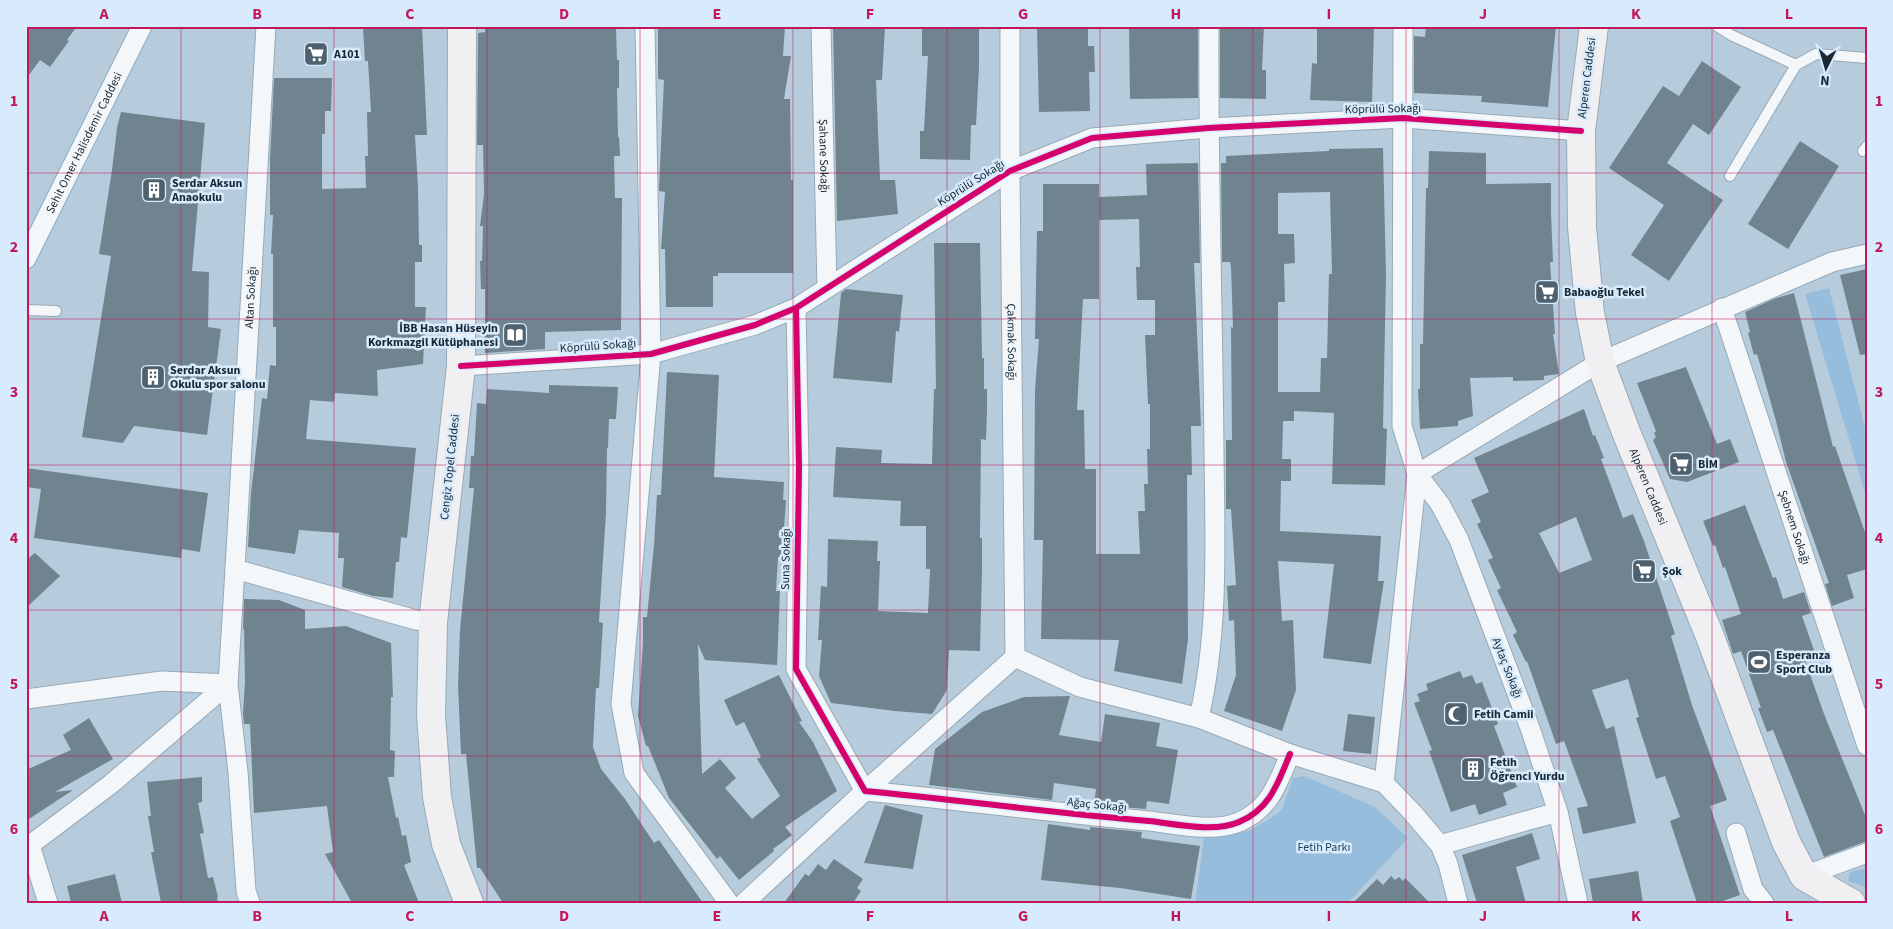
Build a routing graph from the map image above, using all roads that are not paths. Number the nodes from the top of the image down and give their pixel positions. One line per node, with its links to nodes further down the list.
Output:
1 (142, 26): 19 (street, Sehit Omer Halisdemir Caddesi)
2 (266, 26): 29 (street, Altan Sokağı)
3 (462, 26): 27 (street, Cengiz Topel Caddesi)
4 (645, 26): 25 (street)
5 (821, 26): 20 (street, Şahane Sokağı)
6 (1010, 26): 16 (street, Çakmak Sokağı)
7 (1209, 26): 14 (street)
8 (1403, 26): 13 (street)
9 (1594, 26): 15 (street, Alperen Caddesi)
10 (1717, 26): 12 (lane)
11 (1867, 58): 12 (lane)
12 (1796, 65): 17 (lane)
13 (1403, 118): 14 (street, Köprülü Sokağı); 15 (street, Köprülü Sokağı); 28 (street)
14 (1208, 128): 16 (street, Köprülü Sokağı); 34 (street)
15 (1581, 131): 26 (street, Alperen Caddesi)
16 (1010, 171): 20 (street, Köprülü Sokağı); 31 (street, Çakmak Sokağı)
17 (1730, 176)
18 (1867, 254): 22 (street)
19 (26, 259)
20 (827, 287): 21 (street, Köprülü Sokağı)
21 (796, 308): 25 (street, Köprülü Sokağı); 38 (street, Suna Sokağı)
22 (1722, 308): 26 (street); 35 (street, Şebnem Sokağı)
23 (26, 310): 24 (lane)
24 (56, 311)
25 (651, 354): 27 (street, Köprülü Sokağı); 48 (street)
26 (1600, 362): 28 (street); 44 (street, Alperen Caddesi)
27 (461, 366): 30 (street, Cengiz Topel Caddesi)
28 (1417, 474): 37 (street); 39 (street, Aytaç Sokağı)
29 (235, 568): 30 (street); 32 (street, Altan Sokağı)
30 (433, 623): 47 (street, Cengiz Topel Caddesi)
31 (1014, 658): 34 (street); 38 (street)
32 (228, 684): 33 (street); 42 (street); 46 (street, Altan Sokağı)
33 (26, 699)
34 (1199, 718): 36 (street)
35 (1867, 746)
36 (1290, 754): 37 (street); 38 (street, Ağaç Sokağı)
37 (1384, 783): 41 (street)
38 (865, 791): 49 (street)
39 (1558, 812): 41 (street); 51 (street, Aytaç Sokağı)
40 (1736, 833): 52 (street)
41 (1440, 845): 50 (street)
42 (28, 846): 45 (street)
43 (1867, 853): 44 (street)
44 (1804, 876): 53 (street)
45 (48, 903)
46 (250, 903)
47 (469, 903)
48 (729, 903)
49 (744, 903)
50 (1458, 903)
51 (1578, 903)
52 (1764, 903)
53 (1851, 903)

